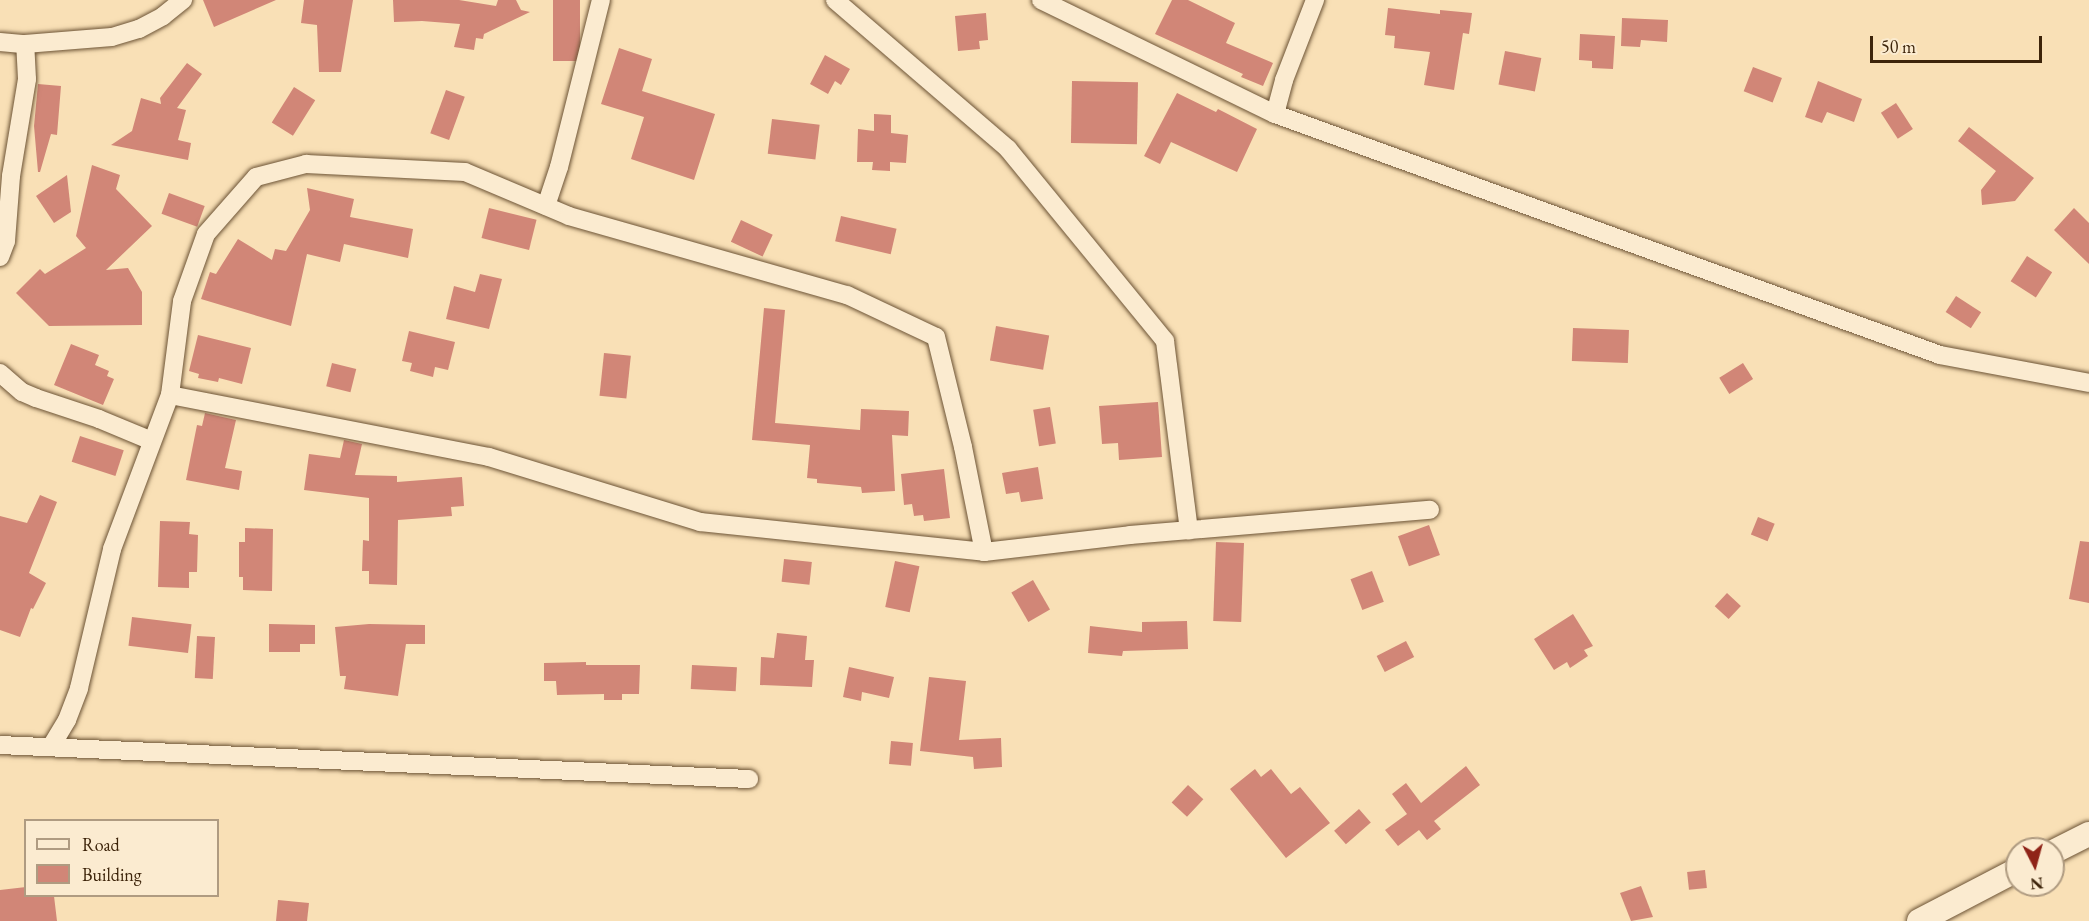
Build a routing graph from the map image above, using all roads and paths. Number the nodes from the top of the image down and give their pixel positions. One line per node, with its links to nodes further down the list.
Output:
1 (183, 0): 7 (street)
2 (601, 0): 9 (street)
3 (835, 0): 16 (street)
4 (1041, 0): 8 (street)
5 (1315, 0): 8 (street)
6 (0, 42): 7 (street)
7 (25, 44): 10 (street)
8 (1275, 114): 12 (street)
9 (546, 206): 13 (street); 17 (street)
10 (0, 257)
11 (0, 373): 14 (street)
12 (2089, 383)
13 (170, 395): 14 (street); 17 (street)
14 (152, 441): 19 (street)
15 (1430, 510): 16 (street)
16 (1189, 530): 17 (street)
17 (984, 552)
18 (0, 745): 19 (street)
19 (52, 745): 20 (street)
20 (749, 779)
21 (2089, 834): 22 (street)
22 (2065, 846)
23 (2005, 876): 24 (street)
24 (1918, 921)

